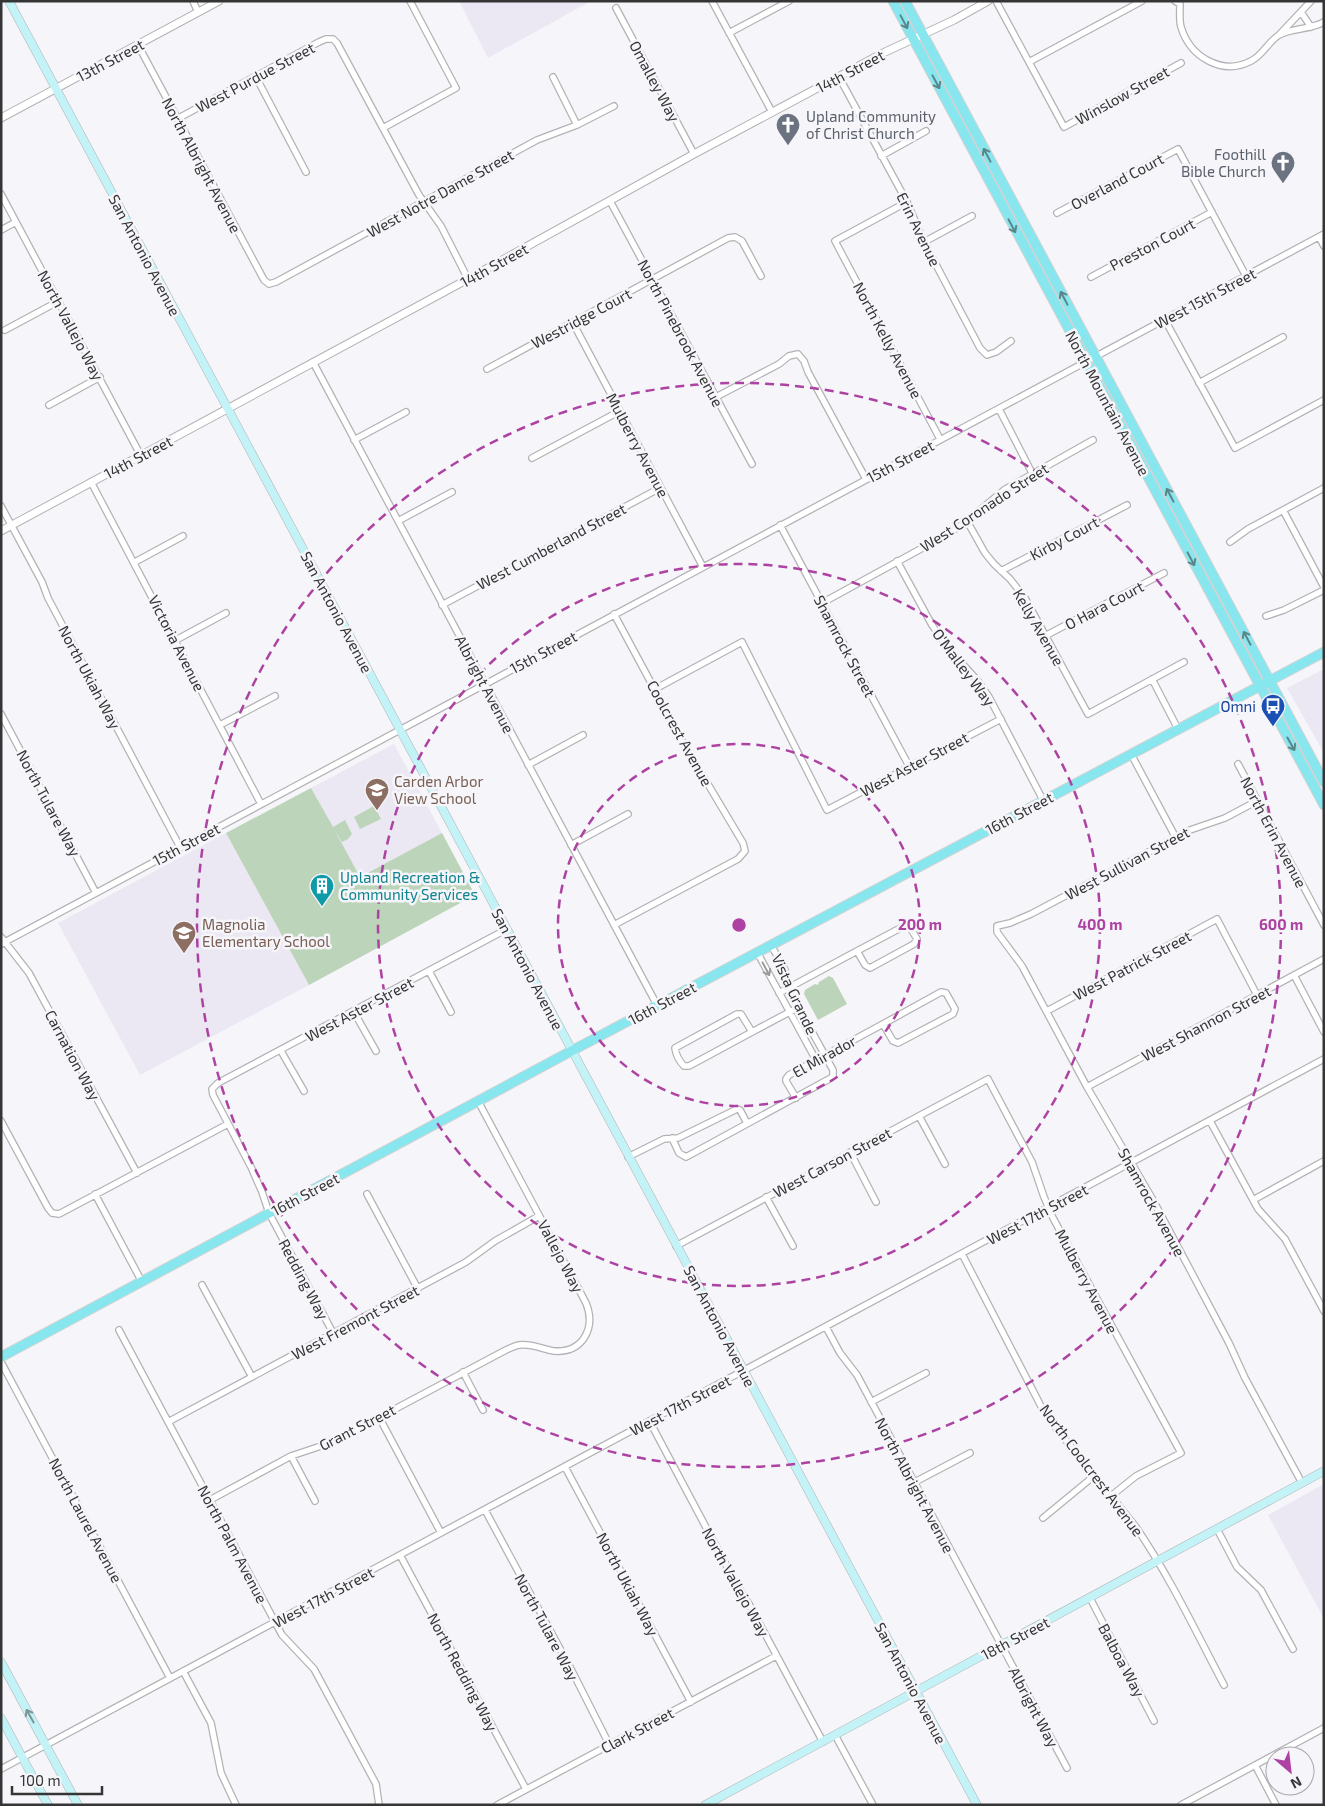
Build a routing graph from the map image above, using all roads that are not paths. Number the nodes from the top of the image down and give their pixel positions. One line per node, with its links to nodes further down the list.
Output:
1 (9, 1): 29 (main road, San Antonio Avenue)
2 (193, 1): 15 (street)
3 (219, 1): 15 (street, 13th Street)
4 (410, 1): 35 (street)
5 (712, 1): 19 (street)
6 (789, 1): 19 (street)
7 (892, 1): 22 (main road, North Mountain Avenue, one-way to 22)
8 (905, 1): 20 (main road, North Mountain Avenue)
9 (988, 1): 20 (street, 14th Street)
10 (996, 1): 24 (street)
11 (1142, 1): 24 (street)
12 (1311, 1): 16 (street)
13 (1179, 2): 21 (street)
14 (616, 8): 37 (street, Omalley Way)
15 (198, 12): 23 (street, 13th Street)
16 (1301, 12): 18 (street); 21 (street)
17 (1324, 22): 18 (street)
18 (1311, 27): 21 (street)
19 (729, 33): 31 (street)
20 (923, 34): 22 (street, 14th Street); 64 (main road, North Mountain Avenue, one-way to 20)
21 (1280, 34)
22 (913, 39): 28 (street, 14th Street); 66 (main road, North Mountain Avenue, one-way to 66)
23 (138, 45): 29 (street, 13th Street); 33 (street, North Albright Avenue)
24 (1029, 62): 25 (street, Winslow Street)
25 (1181, 63)
26 (256, 77): 33 (street, West Purdue Street); 35 (street, West Purdue Street); 39 (street)
27 (553, 77): 34 (street)
28 (839, 77): 31 (street, 14th Street); 38 (street, Erin Avenue)
29 (56, 89): 32 (street, 13th Street); 73 (main road, San Antonio Avenue)
30 (614, 106): 34 (street, West Notre Dame Street)
31 (772, 112): 37 (street, 14th Street)
32 (1, 118)
33 (177, 119): 57 (street, North Albright Avenue)
34 (577, 125): 42 (street, West Notre Dame Street)
35 (383, 128): 42 (street)
36 (926, 131): 38 (street)
37 (694, 154): 41 (street, 14th Street)
38 (881, 156): 43 (street, Erin Avenue)
39 (306, 172)
40 (1, 194): 47 (street, North Vallejo Way)
41 (610, 201): 55 (street, 14th Street); 56 (street, North Pinebrook Avenue)
42 (424, 202): 55 (street); 57 (street, West Notre Dame Street)
43 (906, 202): 50 (street, Erin Avenue); 78 (street, North Kelly Avenue)
44 (1212, 212): 45 (street, Overland Court); 53 (street); 54 (street, Preston Court)
45 (1056, 214)
46 (972, 216): 50 (street)
47 (16, 222): 48 (street); 58 (street, North Vallejo Way)
48 (1, 230)
49 (1321, 235): 51 (street); 53 (street, West 15th Street)
50 (924, 242): 63 (street, Erin Avenue)
51 (1324, 246)
52 (761, 276): 56 (street, Westridge Court)
53 (1246, 276): 59 (street, West 15th Street)
54 (1091, 277)
55 (468, 279): 65 (street, 14th Street)
56 (653, 280): 60 (street, Westridge Court); 70 (street, North Pinebrook Avenue)
57 (269, 284)
58 (59, 300): 61 (street); 68 (street, North Vallejo Way)
59 (1165, 320): 64 (street, West 15th Street); 69 (street)
60 (573, 323): 67 (street, Westridge Court); 75 (street, Mulberry Avenue)
61 (5, 330)
62 (1283, 337): 69 (street)
63 (1011, 342)
64 (1095, 357): 66 (street, West 15th Street); 115 (main road, North Mountain Avenue, one-way to 64)
65 (313, 362): 73 (street, 14th Street); 77 (street, Albright Avenue)
66 (1085, 362): 74 (street, 15th Street); 117 (main road, North Mountain Avenue, one-way to 117)
67 (487, 369)
68 (100, 377): 72 (street); 80 (street, North Vallejo Way)
69 (1199, 383): 71 (street)
70 (716, 397): 82 (street, North Pinebrook Avenue); 84 (street)
71 (1324, 400)
72 (49, 405)
73 (228, 409): 80 (street, 14th Street); 124 (main road, San Antonio Avenue)
74 (999, 409): 78 (street, 15th Street); 83 (street)
75 (620, 411): 81 (street); 86 (street, Mulberry Avenue)
76 (406, 412): 77 (street)
77 (354, 440): 92 (street, Albright Avenue)
78 (940, 440): 84 (street, 15th Street)
79 (1093, 440): 83 (street, West Coronado Street)
80 (141, 456): 85 (street, 14th Street)
81 (532, 458)
82 (752, 464)
83 (1032, 473): 93 (street, West Coronado Street)
84 (866, 479): 95 (street, 15th Street)
85 (91, 482): 94 (street, 14th Street); 100 (street, Victoria Avenue)
86 (660, 488): 101 (street, Mulberry Avenue); 106 (street, West Cumberland Street)
87 (1324, 488): 91 (street)
88 (452, 492): 92 (street)
89 (1127, 504): 102 (street, Kirby Court)
90 (1, 506): 94 (street, North Ukiah Way)
91 (1283, 510): 98 (street); 104 (street)
92 (398, 521): 106 (street, Albright Avenue)
93 (967, 521): 99 (street, West Coronado Street); 102 (street, Kelly Avenue)
94 (12, 525): 96 (street, 14th Street); 138 (street, North Ukiah Way)
95 (780, 525): 101 (street, 15th Street); 105 (street, Shamrock Street)
96 (1, 531)
97 (182, 536): 100 (street)
98 (1230, 542)
99 (897, 561): 105 (street, West Coronado Street); 121 (street, O'Malley Way)
100 (135, 562): 111 (street, Victoria Avenue)
101 (703, 566): 108 (street, 15th Street)
102 (1001, 571): 110 (street, Kelly Avenue)
103 (1164, 573): 110 (street, O Hara Court)
104 (1324, 589): 109 (street)
105 (822, 603): 129 (street, Shamrock Street)
106 (442, 605): 116 (street, Albright Avenue)
107 (226, 613): 111 (street)
108 (614, 614): 116 (street, 15th Street); 118 (street, Coolcrest Avenue)
109 (1266, 616)
110 (1045, 636): 114 (street, Kelly Avenue)
111 (176, 640): 122 (street, Victoria Avenue)
112 (1324, 652): 115 (main road, 16th Street)
113 (1184, 662): 114 (street)
114 (1152, 680): 123 (street)
115 (1269, 681): 117 (main road, 16th Street); 130 (main road, North Mountain Avenue)
116 (485, 684): 124 (street, 15th Street); 128 (street, Albright Avenue)
117 (1259, 686): 123 (main road, 16th Street); 134 (main road, North Mountain Avenue, one-way to 134)
118 (655, 689): 129 (street, West Aster Street); 140 (street, Coolcrest Avenue)
119 (276, 696): 122 (street)
120 (1, 714): 139 (street, North Tulare Way)
121 (1001, 719): 129 (street, West Aster Street); 131 (street, O'Malley Way)
122 (220, 725): 133 (street, Victoria Avenue)
123 (1178, 729): 126 (main road, 16th Street)
124 (400, 730): 133 (street, 15th Street); 143 (main road, San Antonio Avenue)
125 (584, 735): 128 (street)
126 (1131, 754): 131 (main road, 16th Street); 136 (street)
127 (1238, 764): 132 (street, North Erin Avenue)
128 (528, 765): 137 (street, Albright Avenue)
129 (909, 766)
130 (1324, 782)
131 (1043, 800): 145 (main road, 16th Street)
132 (1257, 801): 136 (street, West Sullivan Street); 142 (street, North Erin Avenue)
133 (261, 804): 138 (street, 15th Street)
134 (1324, 804)
135 (628, 814): 137 (street)
136 (1176, 838): 141 (street, West Sullivan Street)
137 (571, 845): 140 (street, Albright Avenue)
138 (180, 847): 139 (street, 15th Street)
139 (96, 893): 144 (street, 15th Street)
140 (614, 925): 154 (street, Albright Avenue)
141 (997, 926): 156 (street, Shamrock Avenue)
142 (1324, 926)
143 (507, 929): 149 (street, West Aster Street); 164 (main road, San Antonio Avenue)
144 (2, 941): 186 (street, Carnation Way)
145 (771, 945): 147 (main road, 16th Street); 151 (street, Vista Grande)
146 (857, 951): 146 (street); 151 (street)
147 (757, 952): 152 (street, Vista Grande, one-way to 152); 154 (main road, 16th Street)
148 (1324, 960): 150 (street, West Shannon Street)
149 (429, 971): 157 (street, West Aster Street); 158 (street)
150 (1294, 975): 153 (street, West Shannon Street); 162 (street)
151 (788, 988): 152 (street); 155 (street, Vista Grande)
152 (779, 993): 159 (street, Vista Grande)
153 (1257, 995): 156 (street, West Patrick Street); 170 (street, West Shannon Street)
154 (657, 1005): 164 (main road, 16th Street)
155 (799, 1007): 159 (street); 166 (street, Vista Grande)
156 (1047, 1011): 170 (street, Shamrock Avenue)
157 (354, 1012): 163 (street, West Aster Street); 165 (street)
158 (451, 1012)
159 (790, 1012): 161 (street); 168 (street, Vista Grande)
160 (883, 1024): 160 (street, El Mirador); 166 (street, El Mirador)
161 (752, 1032): 161 (street)
162 (1324, 1032)
163 (281, 1050): 171 (street, West Aster Street); 172 (street)
164 (572, 1050): 174 (main road, 16th Street); 182 (main road, San Antonio Avenue)
165 (376, 1051)
166 (824, 1055): 168 (street, El Mirador); 173 (street, Vista Grande)
167 (1324, 1059): 177 (street, West 17th Street)
168 (816, 1060): 173 (street, El Mirador)
169 (988, 1079): 175 (street, West Carson Street); 192 (street, Mulberry Avenue)
170 (1088, 1087): 184 (street, Shamrock Avenue)
171 (212, 1089): 179 (street, Redding Way)
172 (304, 1091)
173 (796, 1098): 178 (street)
174 (478, 1101): 193 (main road, 16th Street); 194 (street, Vallejo Way)
175 (919, 1116): 181 (street, West Carson Street); 185 (street)
176 (1, 1121): 187 (street)
177 (1210, 1121): 184 (street, West 17th Street); 190 (street)
178 (747, 1123): 180 (street); 180 (street)
179 (228, 1124): 186 (street); 193 (street, Redding Way)
180 (672, 1138): 182 (street)
181 (850, 1152): 189 (street, West Carson Street); 191 (street)
182 (628, 1157): 195 (main road, San Antonio Avenue)
183 (1324, 1161): 190 (street)
184 (1131, 1163): 192 (street, West 17th Street); 223 (street, Shamrock Avenue)
185 (945, 1164)
186 (137, 1172): 187 (street)
187 (95, 1194): 198 (street)
188 (368, 1194): 200 (street)
189 (766, 1197): 195 (street, West Carson Street); 196 (street)
190 (1252, 1200): 201 (street)
191 (876, 1202)
192 (1048, 1208): 197 (street, West 17th Street); 224 (street, Mulberry Avenue)
193 (269, 1214): 198 (main road, 16th Street); 204 (street, Redding Way)
194 (539, 1216): 200 (street, West Fremont Street); 205 (street, Vallejo Way)
195 (676, 1246): 208 (main road, San Antonio Avenue)
196 (793, 1246)
197 (962, 1254): 202 (street, West 17th Street); 221 (street, North Coolcrest Avenue)
198 (142, 1282): 206 (main road, 16th Street)
199 (202, 1285): 211 (street)
200 (418, 1288): 204 (street, West Fremont Street)
201 (1324, 1311)
202 (826, 1327): 208 (street, West 17th Street); 212 (street, North Albright Avenue)
203 (119, 1330): 215 (street, North Palm Avenue)
204 (333, 1333): 211 (street, West Fremont Street)
205 (504, 1350): 209 (street, Grant Street)
206 (1, 1357)
207 (1, 1362): 240 (street, North Laurel Avenue)
208 (744, 1371): 216 (street, West 17th Street); 242 (main road, San Antonio Avenue)
209 (463, 1372): 213 (street); 214 (street, Grant Street)
210 (926, 1373): 212 (street)
211 (252, 1377): 215 (street, West Fremont Street)
212 (871, 1402): 222 (street, North Albright Avenue)
213 (483, 1410)
214 (379, 1417): 218 (street, Grant Street); 230 (street)
215 (168, 1422): 225 (street, North Palm Avenue)
216 (650, 1422): 219 (street, West 17th Street); 237 (street, North Vallejo Way)
217 (970, 1453): 222 (street)
218 (291, 1456): 225 (street, Grant Street); 226 (street)
219 (565, 1467): 227 (street, West 17th Street); 243 (street, North Ukiah Way)
220 (1324, 1471): 223 (main road, 18th Street)
221 (1094, 1476): 224 (street, North Coolcrest Avenue); 228 (street)
222 (914, 1483): 235 (street, North Albright Avenue)
223 (1302, 1483): 229 (main road, 18th Street)
224 (1111, 1496): 232 (street, North Coolcrest Avenue)
225 (210, 1500): 234 (street, North Palm Avenue)
226 (315, 1501)
227 (485, 1510): 230 (street, West 17th Street); 249 (street, North Tulare Way)
228 (1043, 1518)
229 (1216, 1529): 232 (main road, 18th Street); 236 (street)
230 (441, 1533): 231 (street, West 17th Street)
231 (400, 1555): 234 (street, West 17th Street); 255 (street, North Redding Way)
232 (1159, 1561): 233 (main road, 18th Street); 241 (street, North Coolcrest Avenue)
233 (1090, 1598): 235 (main road, 18th Street); 245 (street, Balboa Way)
234 (275, 1622): 239 (street, West 17th Street); 259 (street, North Palm Avenue)
235 (1001, 1646): 242 (main road, 18th Street); 253 (street, Albright Way)
236 (1293, 1648)
237 (776, 1656): 243 (street, Clark Street); 248 (street, North Vallejo Way)
238 (1, 1662): 250 (main road, one-way to 238)
239 (183, 1671): 240 (street, West 17th Street); 258 (street)
240 (170, 1678): 250 (street, West 17th Street)
241 (1224, 1685)
242 (916, 1691): 247 (main road, 18th Street); 263 (main road, San Antonio Avenue)
243 (691, 1702): 249 (street, Clark Street)
244 (1, 1718): 251 (main road)
245 (1154, 1721)
246 (1324, 1728): 252 (street)
247 (836, 1735): 248 (main road, 18th Street); 262 (street)
248 (823, 1742): 261 (main road, 18th Street)
249 (609, 1744): 255 (street, Clark Street)
250 (46, 1745): 251 (street, West 17th Street); 257 (main road)
251 (23, 1758): 254 (street, West 17th Street); 256 (main road)
252 (1255, 1765): 264 (street); 265 (street)
253 (1067, 1768)
254 (1, 1769)
255 (526, 1789): 260 (street, Clark Street)
256 (48, 1805)
257 (78, 1805)
258 (236, 1805)
259 (379, 1805)
260 (497, 1805)
261 (705, 1805)
262 (873, 1805)
263 (977, 1805)
264 (1181, 1805)
265 (1276, 1805)

